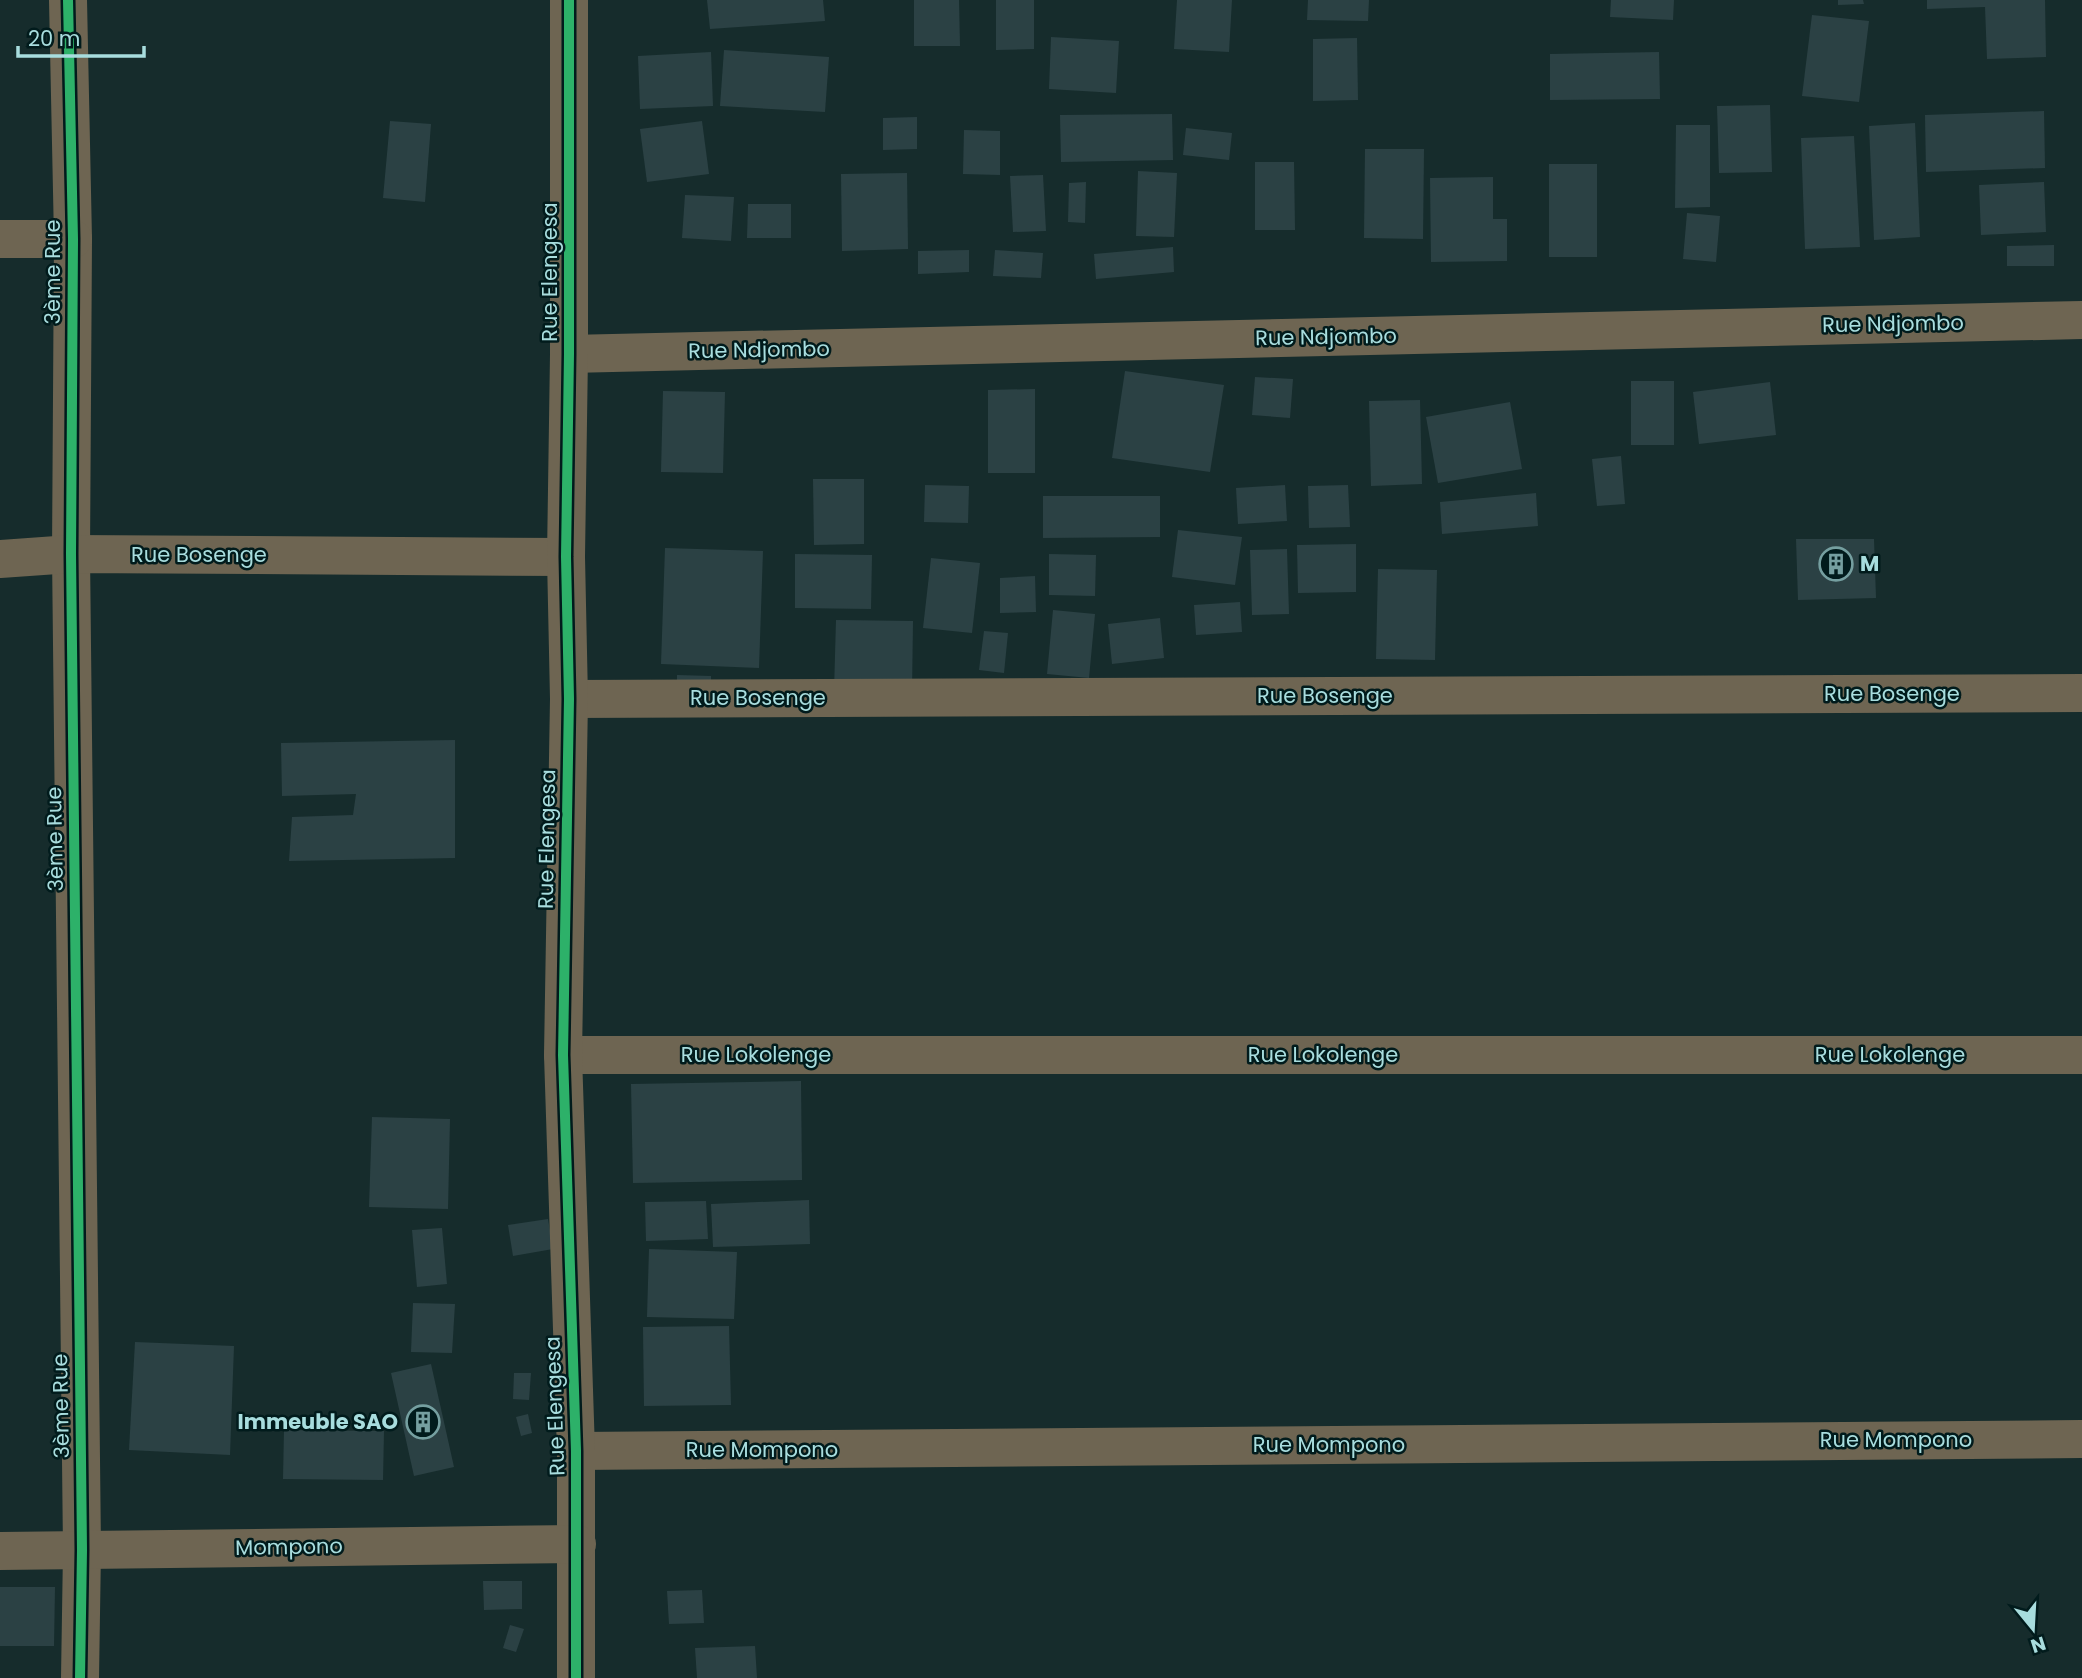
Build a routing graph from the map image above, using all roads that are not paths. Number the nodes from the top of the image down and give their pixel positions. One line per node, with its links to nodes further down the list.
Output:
1 (68, 0): 4 (street, 3ème Rue)
2 (569, 0): 6 (street, Rue Elengesa)
3 (0, 239): 4 (street)
4 (73, 239): 7 (street, 3ème Rue)
5 (2082, 320): 6 (street, Rue Ndjombo)
6 (569, 354): 8 (street, Rue Elengesa)
7 (71, 555): 8 (street, Rue Bosenge); 9 (street, Rue Bosenge); 17 (street, 3ème Rue)
8 (566, 557): 11 (street, Rue Elengesa)
9 (0, 559)
10 (2082, 693): 11 (street, Rue Bosenge)
11 (569, 699): 12 (street, Rue Elengesa)
12 (563, 1055): 13 (street, Rue Lokolenge); 15 (street, Rue Elengesa)
13 (2082, 1055)
14 (2082, 1439): 15 (street, Rue Mompono)
15 (576, 1451): 16 (street, Rue Elengesa)
16 (577, 1544): 17 (street, Mompono); 20 (street, Rue Elengesa)
17 (82, 1550): 18 (street, Mompono); 19 (street, 3ème Rue)
18 (0, 1551)
19 (80, 1678)
20 (576, 1678)

